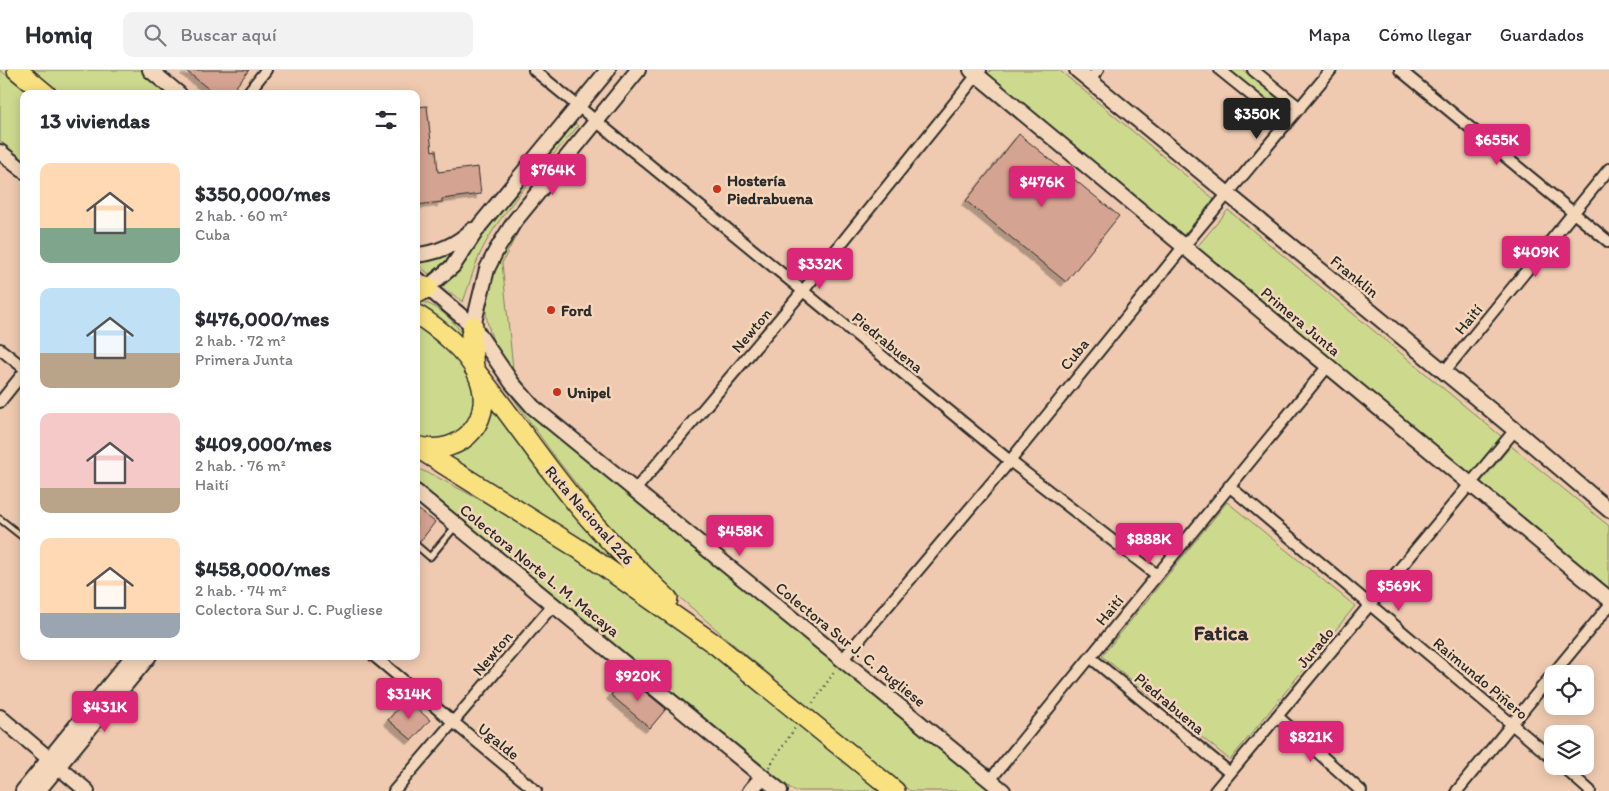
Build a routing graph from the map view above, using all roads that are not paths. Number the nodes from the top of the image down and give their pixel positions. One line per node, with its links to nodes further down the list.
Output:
1 (17, 70): 14 (highway)
2 (150, 70): 15 (main road)
3 (266, 70): 16 (street)
4 (534, 70): 17 (street, Piedrabuena)
5 (608, 70): 17 (main road)
6 (638, 70): 19 (main road)
7 (1077, 70): 13 (main road, Franklin)
8 (1220, 70): 20 (street)
9 (1252, 70): 18 (street)
10 (1331, 70): 18 (street, Cuba)
11 (1400, 70): 26 (street)
12 (976, 72): 28 (main road, Primera Junta); 31 (street, Newton)
13 (1094, 75): 24 (main road, Franklin)
14 (41, 90)
15 (174, 90)
16 (250, 90)
17 (577, 106): 19 (street, Piedrabuena); 25 (main road)
18 (1300, 108): 20 (street, Cuba)
19 (596, 122): 31 (street, Piedrabuena); 33 (main road)
20 (1287, 124): 24 (street, Cuba)
21 (0, 152): 22 (main road)
22 (20, 168)
23 (1609, 169): 26 (street, Haití)
24 (1228, 194): 28 (street, Cuba); 38 (main road, Franklin)
25 (492, 210): 29 (main road); 30 (main road)
26 (1573, 212): 27 (street); 38 (street, Haití)
27 (1609, 242)
28 (1184, 246): 36 (main road, Primera Junta); 44 (street, Cuba)
29 (420, 254)
30 (420, 286): 33 (main road, Colectora Sur J. C. Pugliese)
31 (803, 291): 44 (street, Piedrabuena); 47 (street, Newton)
32 (420, 317): 37 (highway, Ruta Nacional 226)
33 (473, 326): 37 (highway); 47 (main road, Colectora Sur J. C. Pugliese)
34 (0, 349): 35 (street)
35 (20, 365)
36 (1328, 366): 45 (main road, Primera Junta); 46 (street, Haití)
37 (476, 370): 42 (highway, Ruta Nacional 226); 59 (highway, Ruta Nacional 226)
38 (1444, 372): 41 (main road, Franklin)
39 (20, 377): 40 (street)
40 (0, 402)
41 (1515, 430): 45 (street, Jurado); 49 (main road, Franklin)
42 (420, 447)
43 (420, 449): 59 (highway, Ruta Nacional 226)
44 (1010, 461): 54 (street, Piedrabuena); 64 (street, Cuba)
45 (1471, 484): 55 (main road, Primera Junta); 57 (street, Jurado)
46 (1229, 486): 54 (street, Haití); 57 (street, Raimundo Piñero)
47 (635, 490): 64 (main road, Colectora Sur J. C. Pugliese)
48 (420, 495): 51 (main road, Colectora Norte L. M. Macaya)
49 (1609, 510)
50 (0, 519): 52 (lane)
51 (457, 525): 53 (lane); 56 (main road, Colectora Norte L. M. Macaya)
52 (20, 535)
53 (420, 548)
54 (1157, 575): 60 (street, Haití)
55 (1609, 599)
56 (554, 604): 69 (street, Newton); 75 (main road, Colectora Norte L. M. Macaya)
57 (1370, 604): 68 (street, Jurado); 70 (street, Raimundo Piñero)
58 (1609, 606): 65 (street)
59 (716, 644): 84 (highway, Ruta Nacional 226)
60 (1090, 657): 73 (street, Piedrabuena); 76 (street, Haití)
61 (130, 660): 72 (main road)
62 (145, 660): 72 (main road)
63 (379, 660): 69 (street, Ugalde)
64 (843, 660): 76 (main road, Colectora Sur J. C. Pugliese)
65 (1560, 665)
66 (1544, 685): 70 (street)
67 (0, 716): 72 (main road)
68 (1277, 716): 73 (street, Jurado); 87 (street)
69 (452, 722): 80 (street, Newton); 81 (street, Ugalde)
70 (1512, 723): 71 (street, Raimundo Piñero); 88 (street)
71 (1544, 751)
72 (54, 763): 77 (main road); 78 (main road); 79 (main road)
73 (1230, 773): 86 (street, Jurado)
74 (1572, 775): 89 (street)
75 (762, 777): 82 (main road); 83 (main road, Colectora Norte L. M. Macaya)
76 (990, 780): 85 (main road, Colectora Sur J. C. Pugliese)
77 (23, 791)
78 (38, 791)
79 (87, 791)
80 (394, 791)
81 (536, 791)
82 (750, 791)
83 (780, 791)
84 (895, 791)
85 (1003, 791)
86 (1215, 791)
87 (1361, 791)
88 (1457, 791)
89 (1590, 791)

